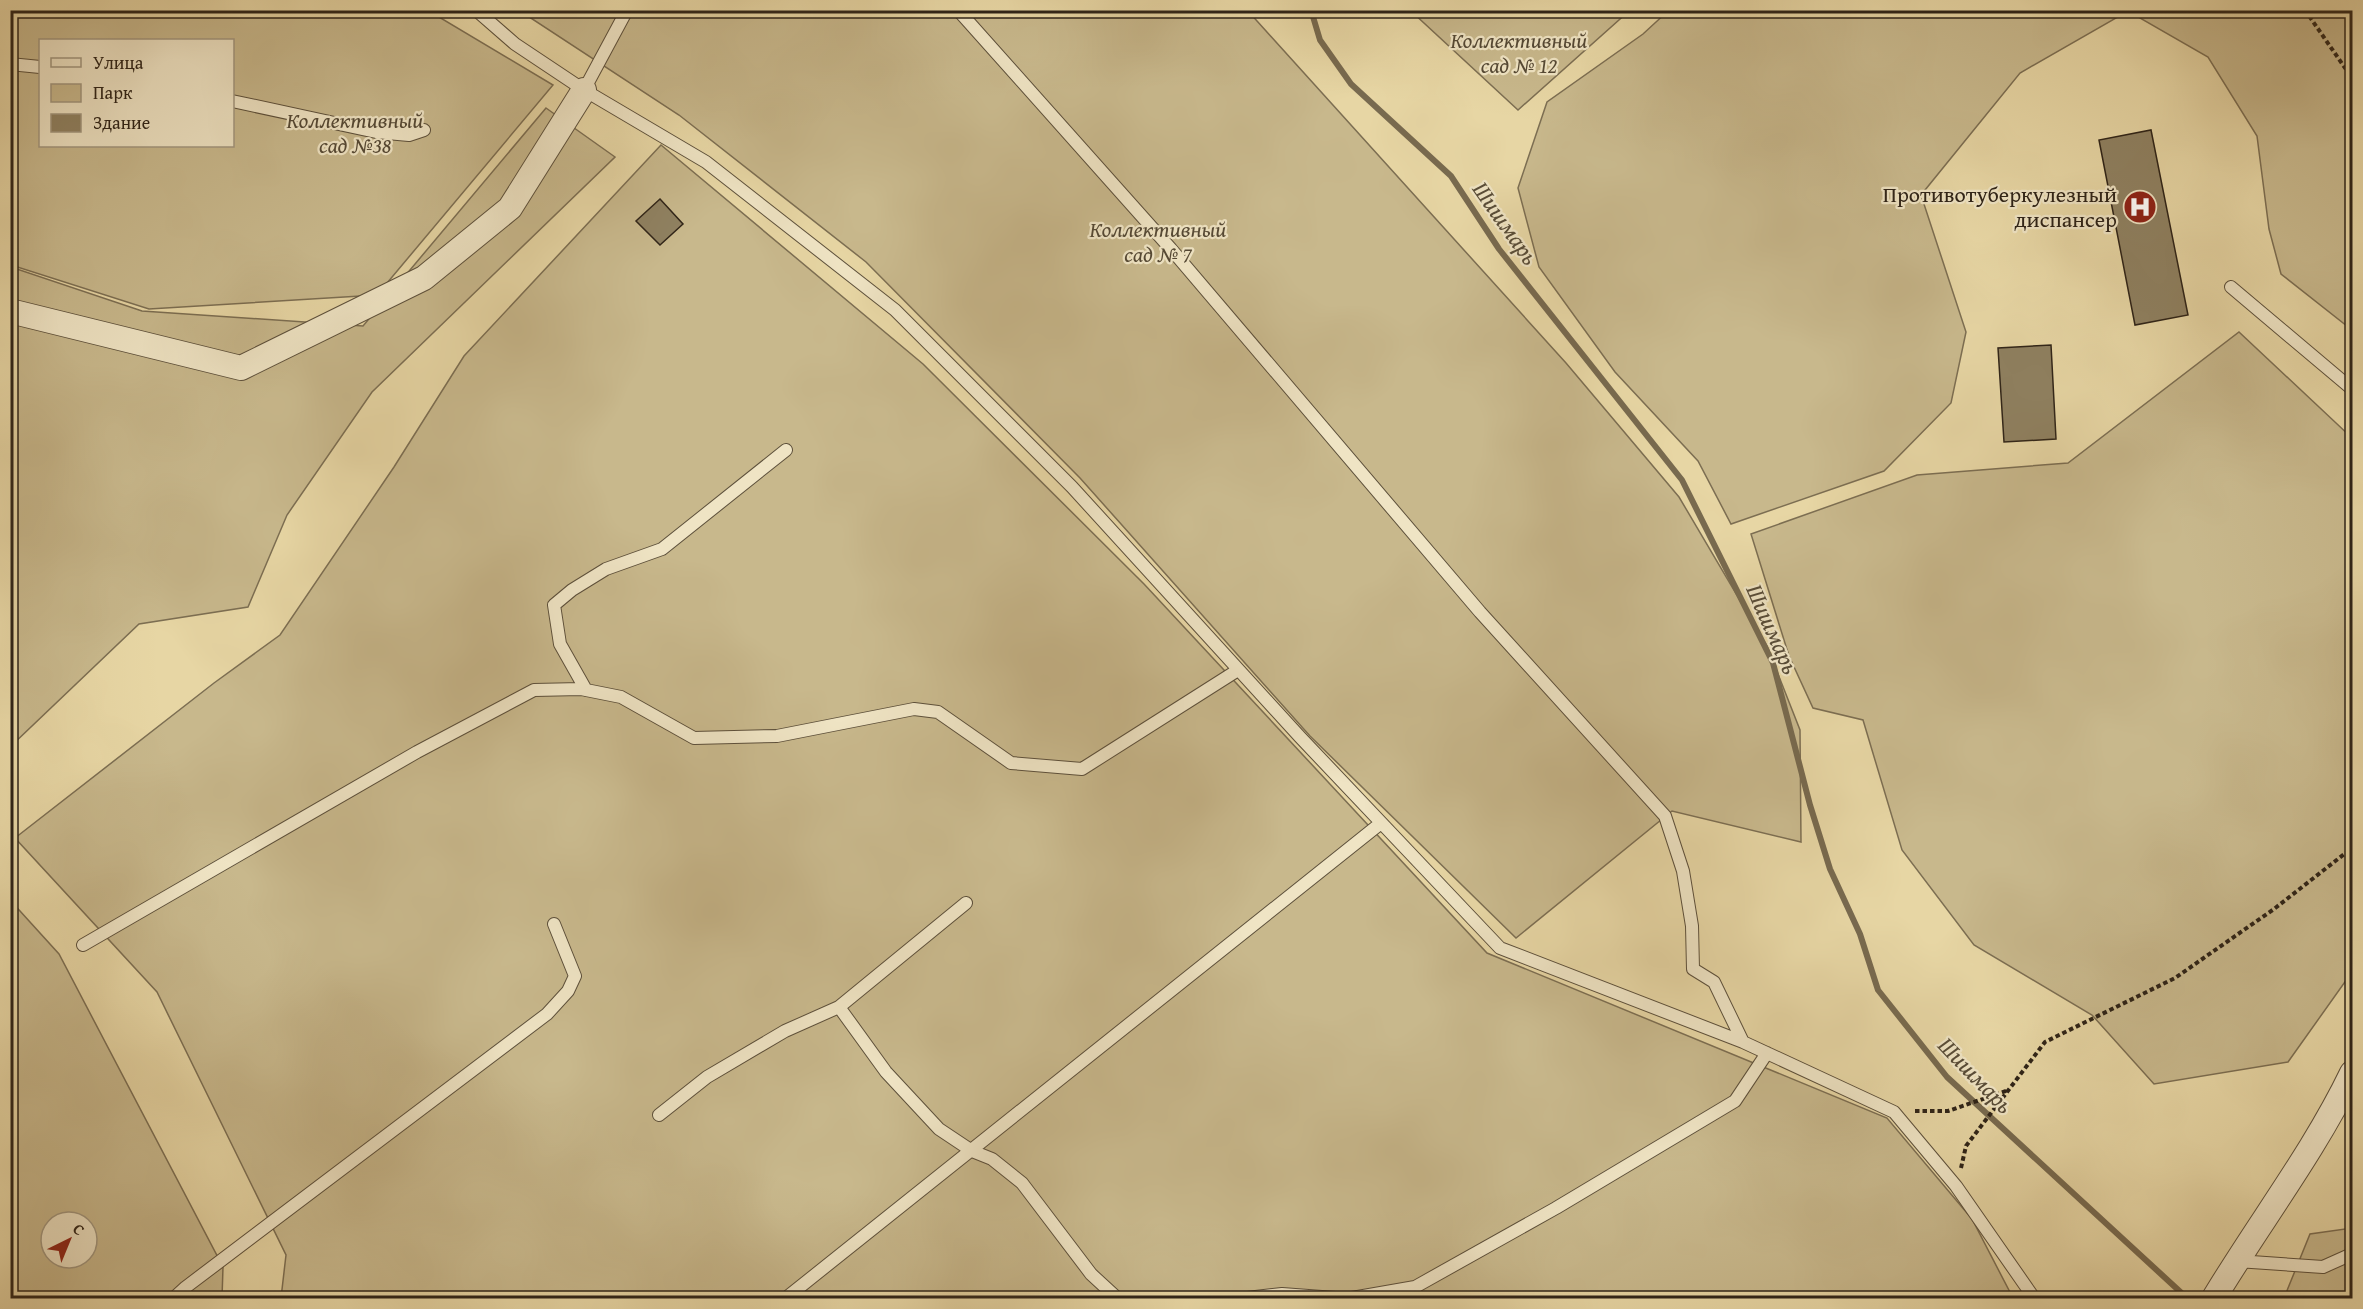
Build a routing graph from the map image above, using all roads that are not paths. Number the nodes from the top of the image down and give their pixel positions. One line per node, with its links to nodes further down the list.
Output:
1 (476, 10): 6 (lane)
2 (627, 10): 6 (lane)
3 (958, 10): 20 (lane)
4 (10, 64): 5 (lane)
5 (39, 67)
6 (584, 90): 10 (street); 13 (lane)
7 (234, 101): 8 (lane)
8 (424, 130)
9 (2231, 287): 11 (lane)
10 (10, 311)
11 (2352, 389)
12 (786, 450): 14 (lane)
13 (1238, 670): 14 (lane); 15 (lane)
14 (586, 690): 18 (lane)
15 (1381, 823): 20 (lane); 24 (lane)
16 (966, 903): 19 (lane)
17 (554, 924): 27 (lane)
18 (83, 945)
19 (839, 1007): 23 (lane); 24 (lane)
20 (1743, 1042): 21 (lane)
21 (1767, 1053): 32 (lane); 33 (lane)
22 (2352, 1072): 26 (street)
23 (659, 1115)
24 (972, 1150): 28 (lane); 29 (lane)
25 (2352, 1254): 26 (lane)
26 (2235, 1260): 34 (street)
27 (174, 1299)
28 (786, 1299)
29 (1117, 1299)
30 (1247, 1299): 31 (lane)
31 (1335, 1299)
32 (1352, 1299)
33 (2034, 1299)
34 (2214, 1299)

